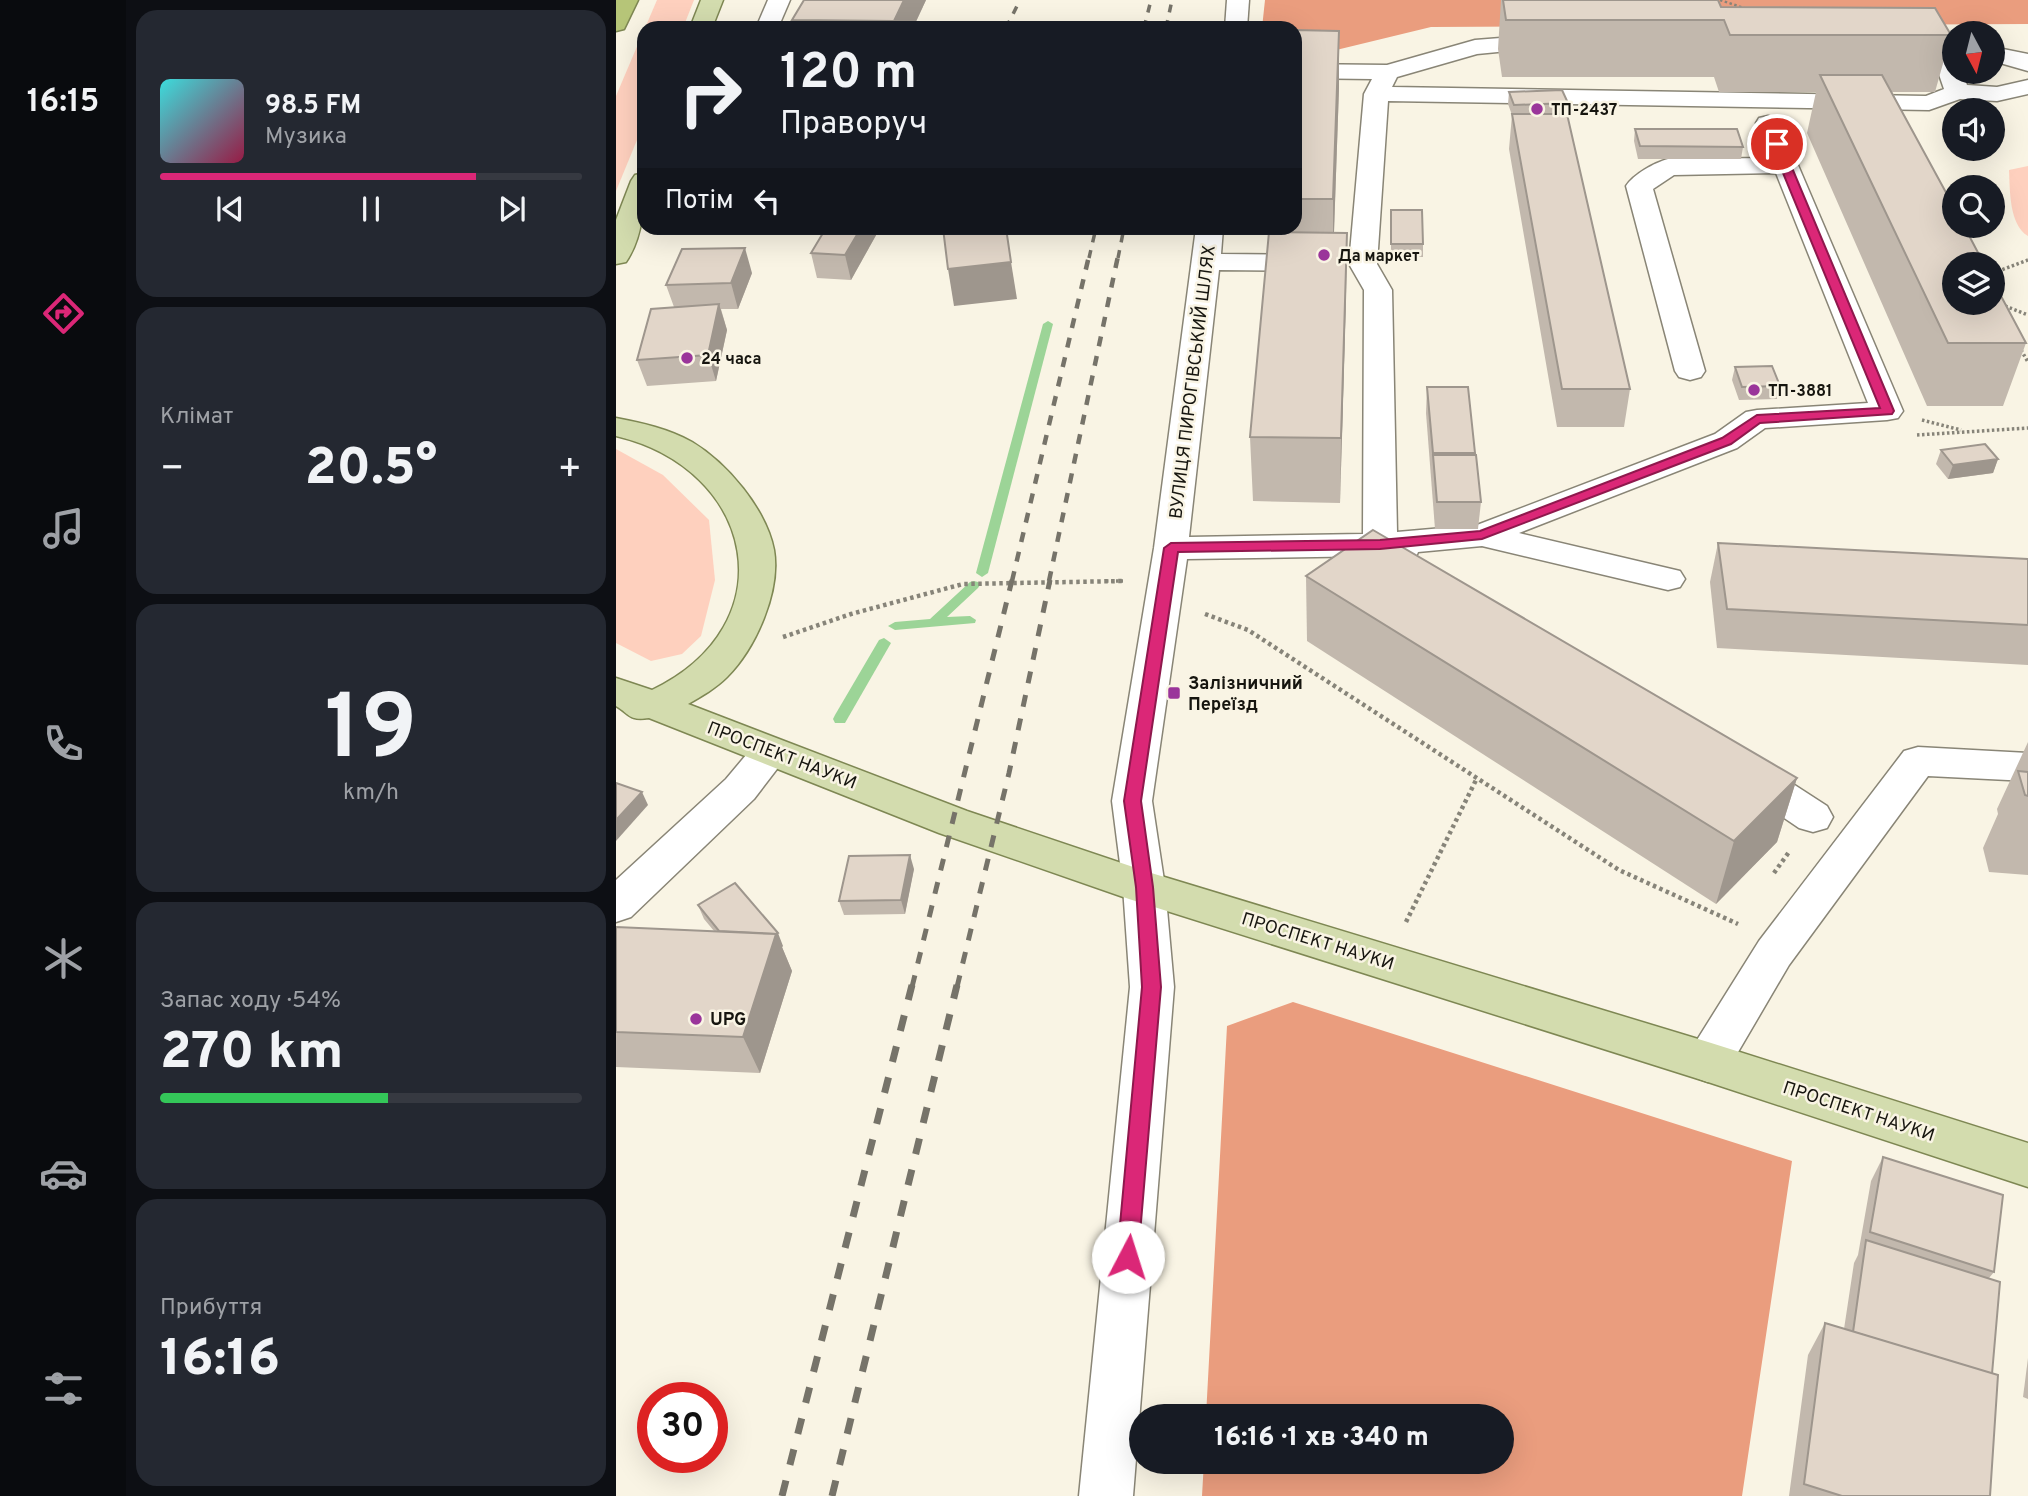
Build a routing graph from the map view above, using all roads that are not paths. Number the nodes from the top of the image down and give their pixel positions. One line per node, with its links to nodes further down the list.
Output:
1 (627, 0): 8 (highway)
2 (712, 0): 5 (main road)
3 (779, 0): 6 (street)
4 (1238, 0): 7 (street)
5 (704, 21)
6 (770, 21)
7 (1236, 21)
8 (616, 24)
9 (1570, 40): 15 (street)
10 (1872, 46): 11 (street)
11 (1942, 51)
12 (2006, 57): 13 (street)
13 (2025, 61)
14 (1302, 72): 15 (street)
15 (1382, 83): 18 (street); 25 (street)
16 (1955, 84): 18 (street)
17 (2028, 87): 18 (street)
18 (1957, 92)
19 (1768, 123): 20 (street)
20 (1785, 165): 26 (street); 28 (street)
21 (637, 215): 23 (main road)
22 (1209, 235): 24 (street, ВУЛИЦЯ ПИРОГІВСЬКИЙ ШЛЯХ)
23 (616, 257)
24 (1206, 262): 25 (street); 31 (street, ВУЛИЦЯ ПИРОГІВСЬКИЙ ШЛЯХ)
25 (1363, 264): 29 (street)
26 (1690, 371)
27 (616, 427): 34 (main road)
28 (1482, 535): 29 (street); 32 (street)
29 (1380, 545): 30 (street); 31 (street)
30 (1436, 571)
31 (1167, 575): 40 (street, ВУЛИЦЯ ПИРОГІВСЬКИЙ ШЛЯХ)
32 (1668, 579)
33 (616, 691): 34 (main road, ПРОСПЕКТ НАУКИ)
34 (657, 706): 35 (main road); 36 (main road, ПРОСПЕКТ НАУКИ)
35 (616, 707)
36 (771, 752): 40 (main road, ПРОСПЕКТ НАУКИ); 41 (street)
37 (1722, 757): 39 (street)
38 (2028, 767): 42 (street)
39 (1814, 817)
40 (1144, 887): 42 (main road, ПРОСПЕКТ НАУКИ); 44 (street, ВУЛИЦЯ ПИРОГІВСЬКИЙ ШЛЯХ)
41 (616, 905)
42 (1708, 1062): 43 (main road, ПРОСПЕКТ НАУКИ)
43 (2028, 1165)
44 (1106, 1496)

